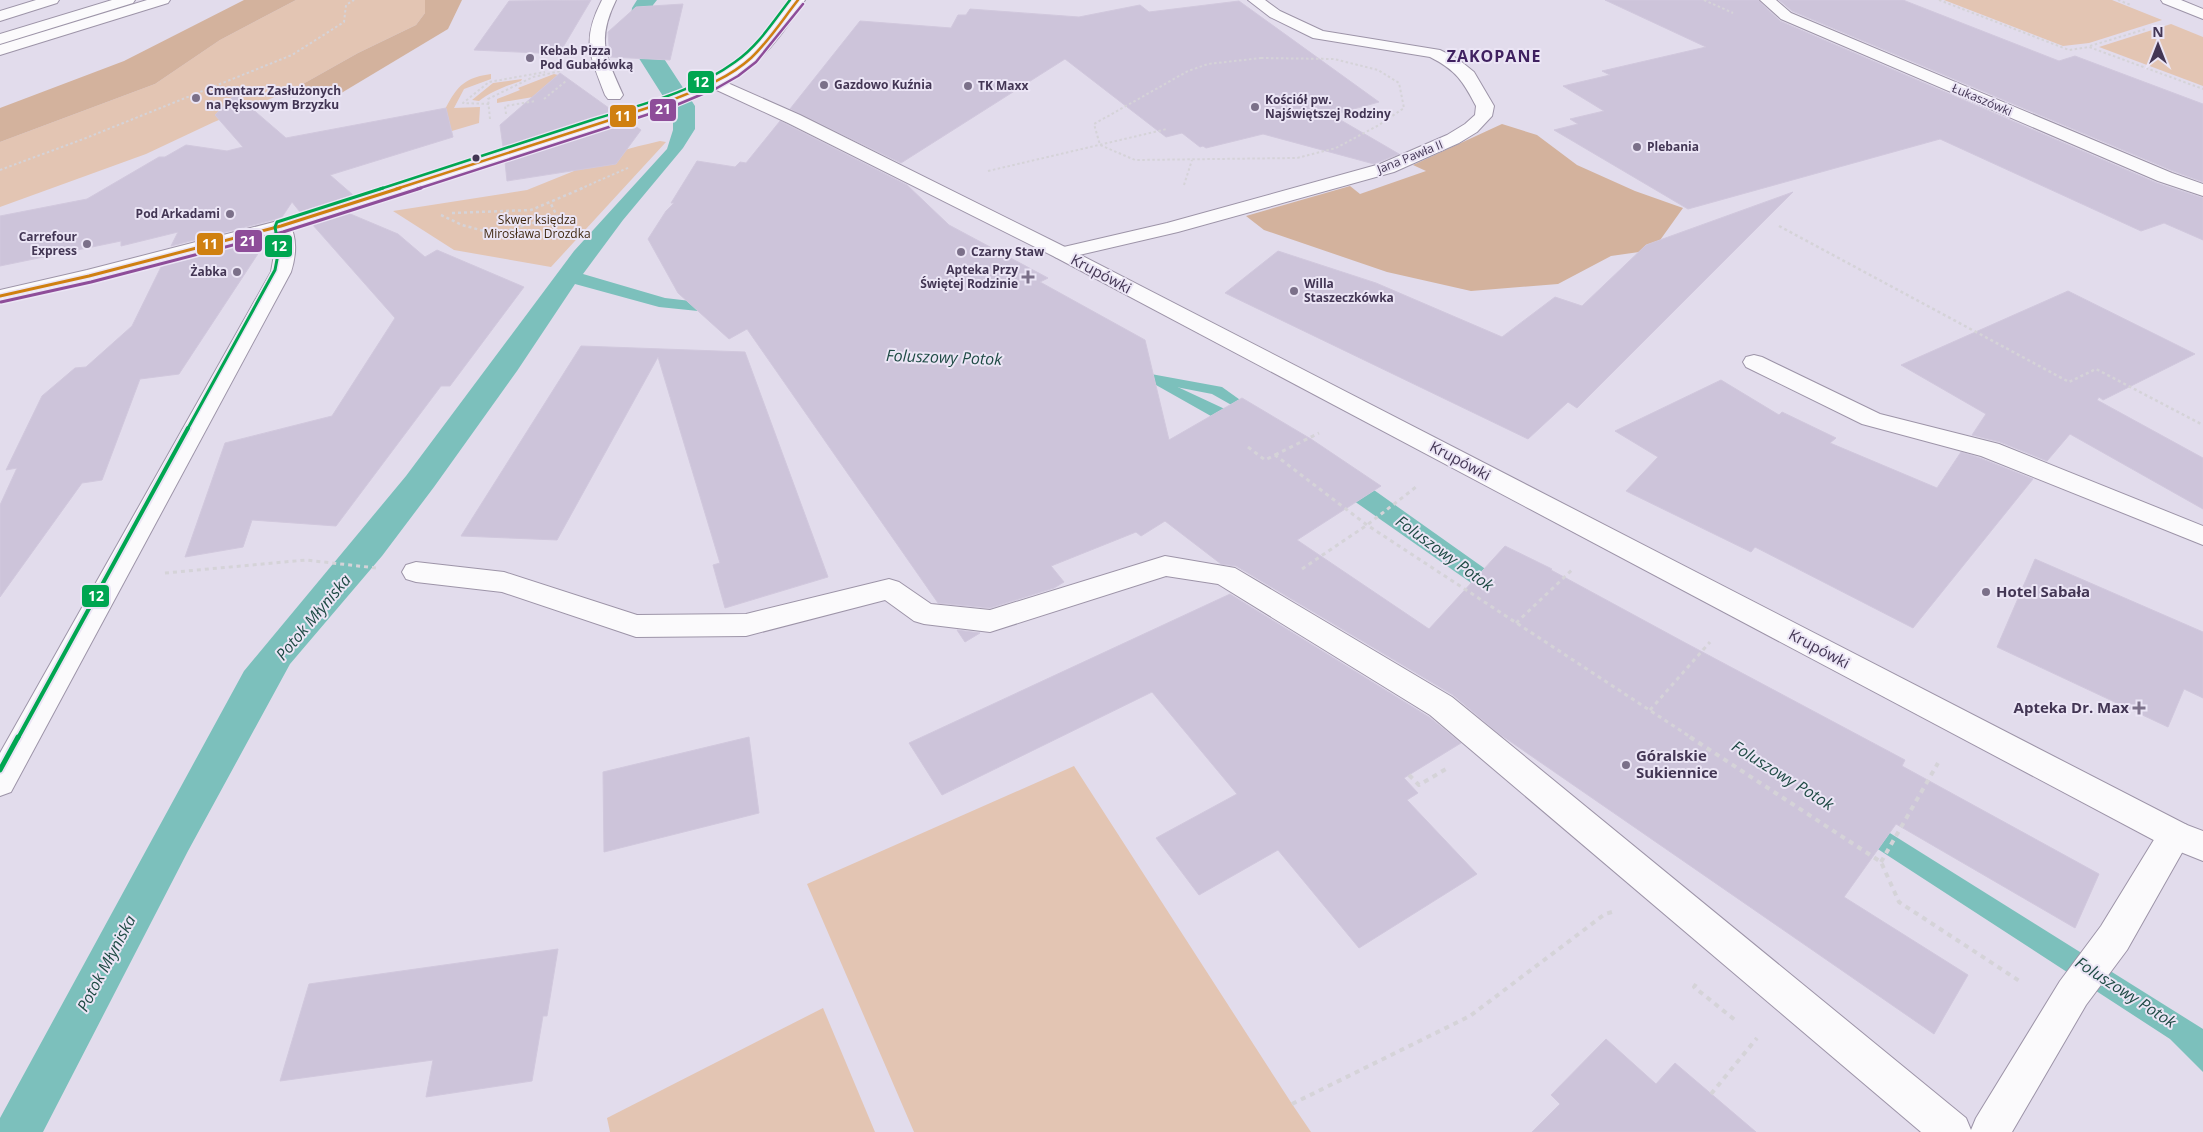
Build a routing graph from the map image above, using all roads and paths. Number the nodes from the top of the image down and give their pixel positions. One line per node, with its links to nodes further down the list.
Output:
1 (52, 0): 12 (street)
2 (128, 0): 14 (street)
3 (163, 0): 16 (street)
4 (354, 0): 29 (path)
5 (610, 0): 22 (street)
6 (798, 0): 20 (street)
7 (1254, 0): 35 (street, Jana Pawła II)
8 (1767, 0): 31 (street, Łukaszówki)
9 (1939, 0): 15 (path)
10 (2168, 0): 11 (street)
11 (2203, 14)
12 (0, 16)
13 (2150, 27): 15 (path)
14 (0, 39)
15 (2089, 47): 21 (path)
16 (0, 50)
17 (568, 70): 18 (path)
18 (553, 71): 23 (path); 23 (path)
19 (570, 77): 24 (path)
20 (705, 86): 33 (street); 35 (street, Krupówki)
21 (2203, 89)
22 (614, 95)
23 (489, 104): 25 (path)
24 (507, 117)
25 (490, 125)
26 (1166, 129): 27 (path)
27 (1100, 145): 27 (path); 30 (path)
28 (630, 167): 32 (path)
29 (0, 170)
30 (990, 170)
31 (2203, 190)
32 (550, 202): 32 (path)
33 (280, 226): 36 (street); 47 (street)
34 (1779, 226): 38 (path)
35 (1062, 253): 52 (street, Krupówki)
36 (0, 296)
37 (1754, 362): 44 (street)
38 (2203, 425)
39 (1315, 436): 41 (path)
40 (1248, 447): 41 (path)
41 (1275, 455): 43 (path)
42 (1397, 500): 43 (path)
43 (1367, 524): 45 (path); 49 (path)
44 (2203, 536)
45 (1312, 563)
46 (416, 572): 47 (path); 58 (street)
47 (113, 578): 54 (street)
48 (1545, 596): 49 (path)
49 (1516, 623): 51 (path)
50 (1682, 675): 51 (path)
51 (1650, 710): 57 (path)
52 (1961, 723): 56 (street, Krupówki); 57 (path)
53 (1409, 775): 55 (path)
54 (0, 783)
55 (1420, 784)
56 (2189, 841): 59 (street)
57 (1881, 862): 59 (path)
58 (1673, 899): 62 (path); 63 (street)
59 (2068, 1002): 64 (street)
60 (1757, 1038): 61 (path)
61 (1711, 1094)
62 (1292, 1104)
63 (1952, 1132)
64 (1990, 1132)

